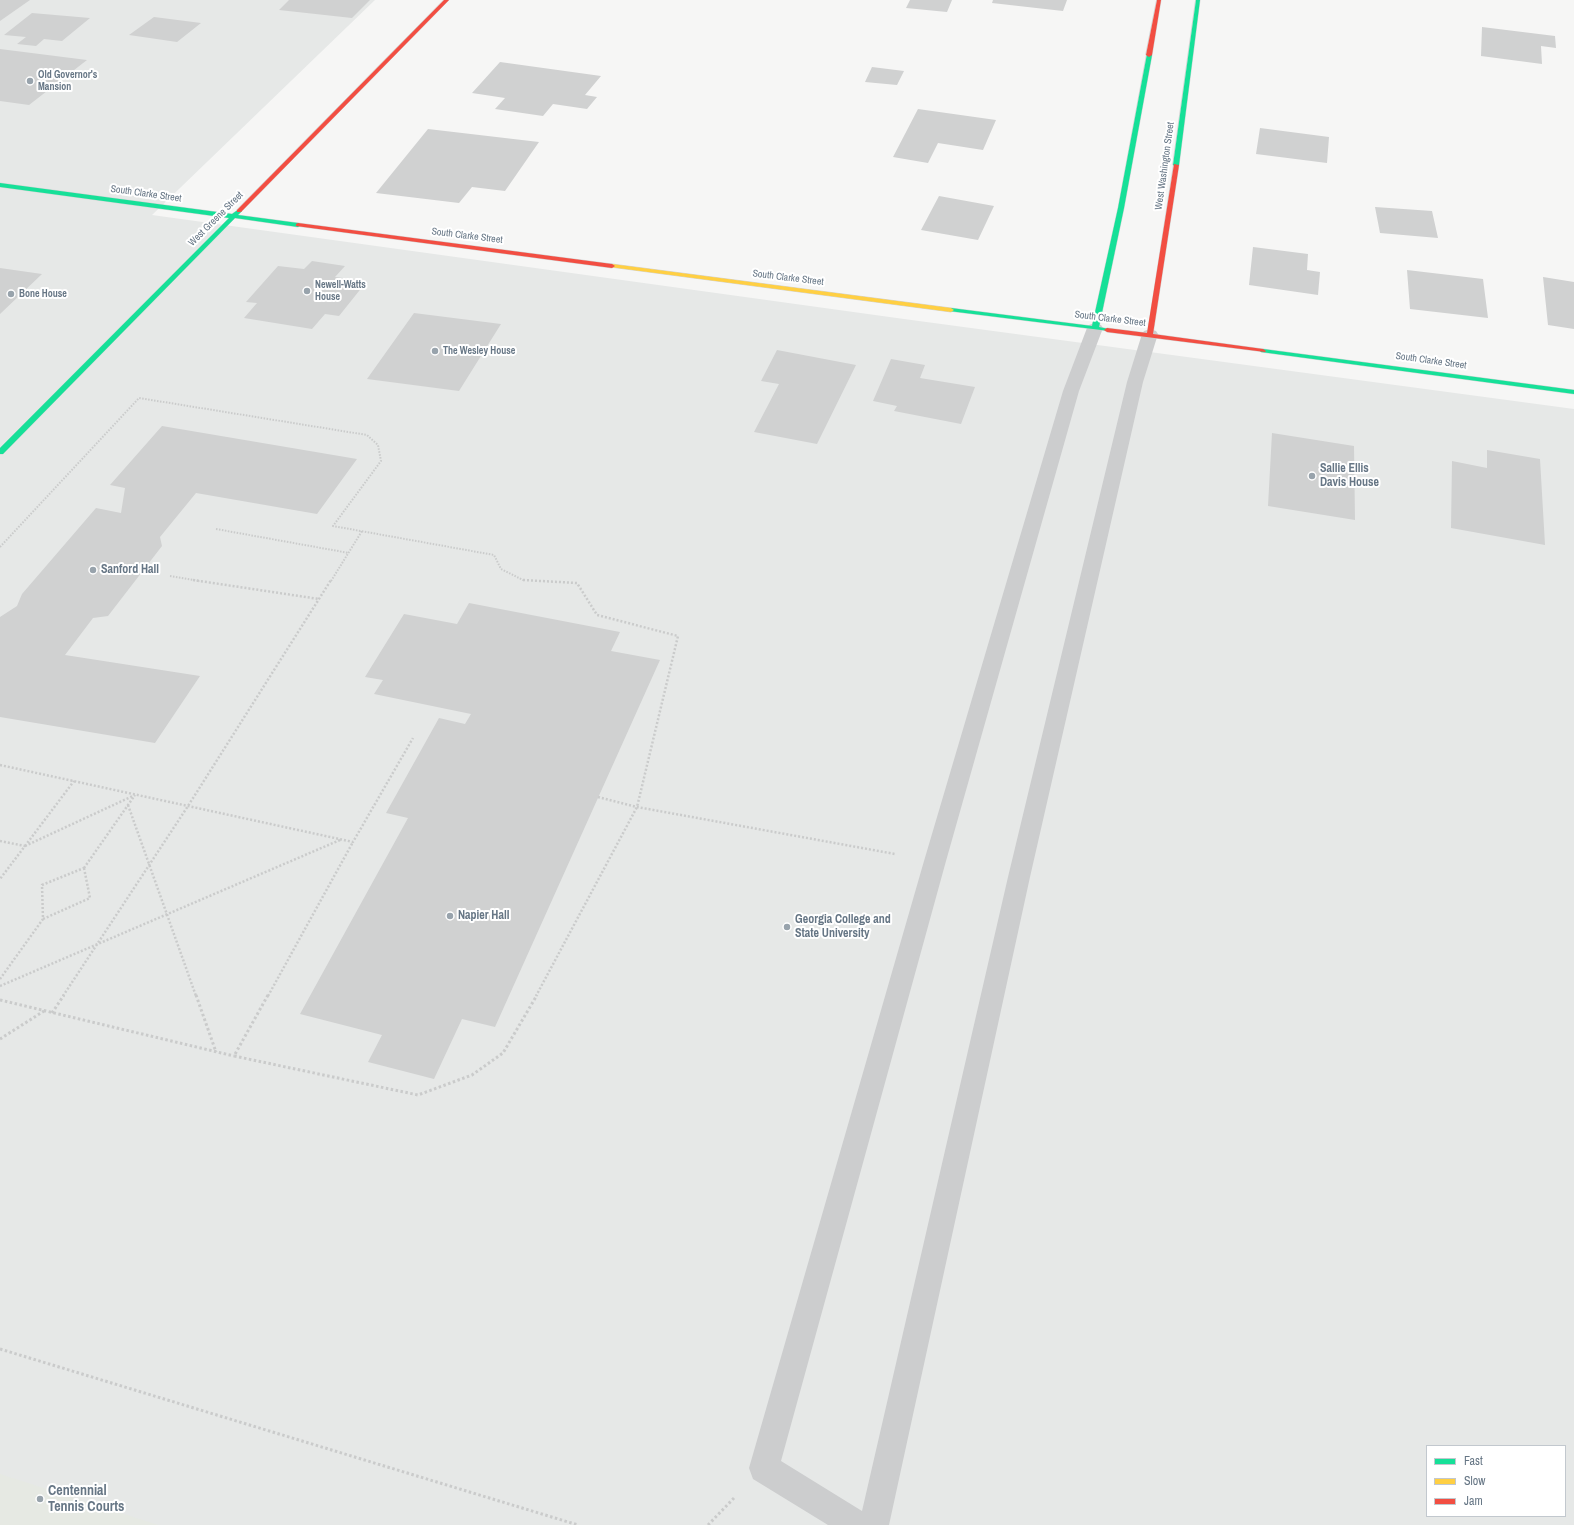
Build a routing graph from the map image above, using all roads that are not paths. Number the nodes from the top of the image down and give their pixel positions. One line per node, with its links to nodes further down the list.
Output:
1 (447, 0): 5 (street, West Greene Street)
2 (1159, 0): 6 (street)
3 (1198, 0): 7 (street, West Washington Street)
4 (0, 185): 5 (street, South Clarke Street)
5 (234, 217): 6 (street, South Clarke Street); 9 (street, West Greene Street)
6 (1095, 328): 7 (street, South Clarke Street); 10 (lane)
7 (1150, 334): 8 (street, South Clarke Street); 11 (lane)
8 (1574, 392)
9 (0, 452)
10 (856, 1525)
11 (874, 1525)

